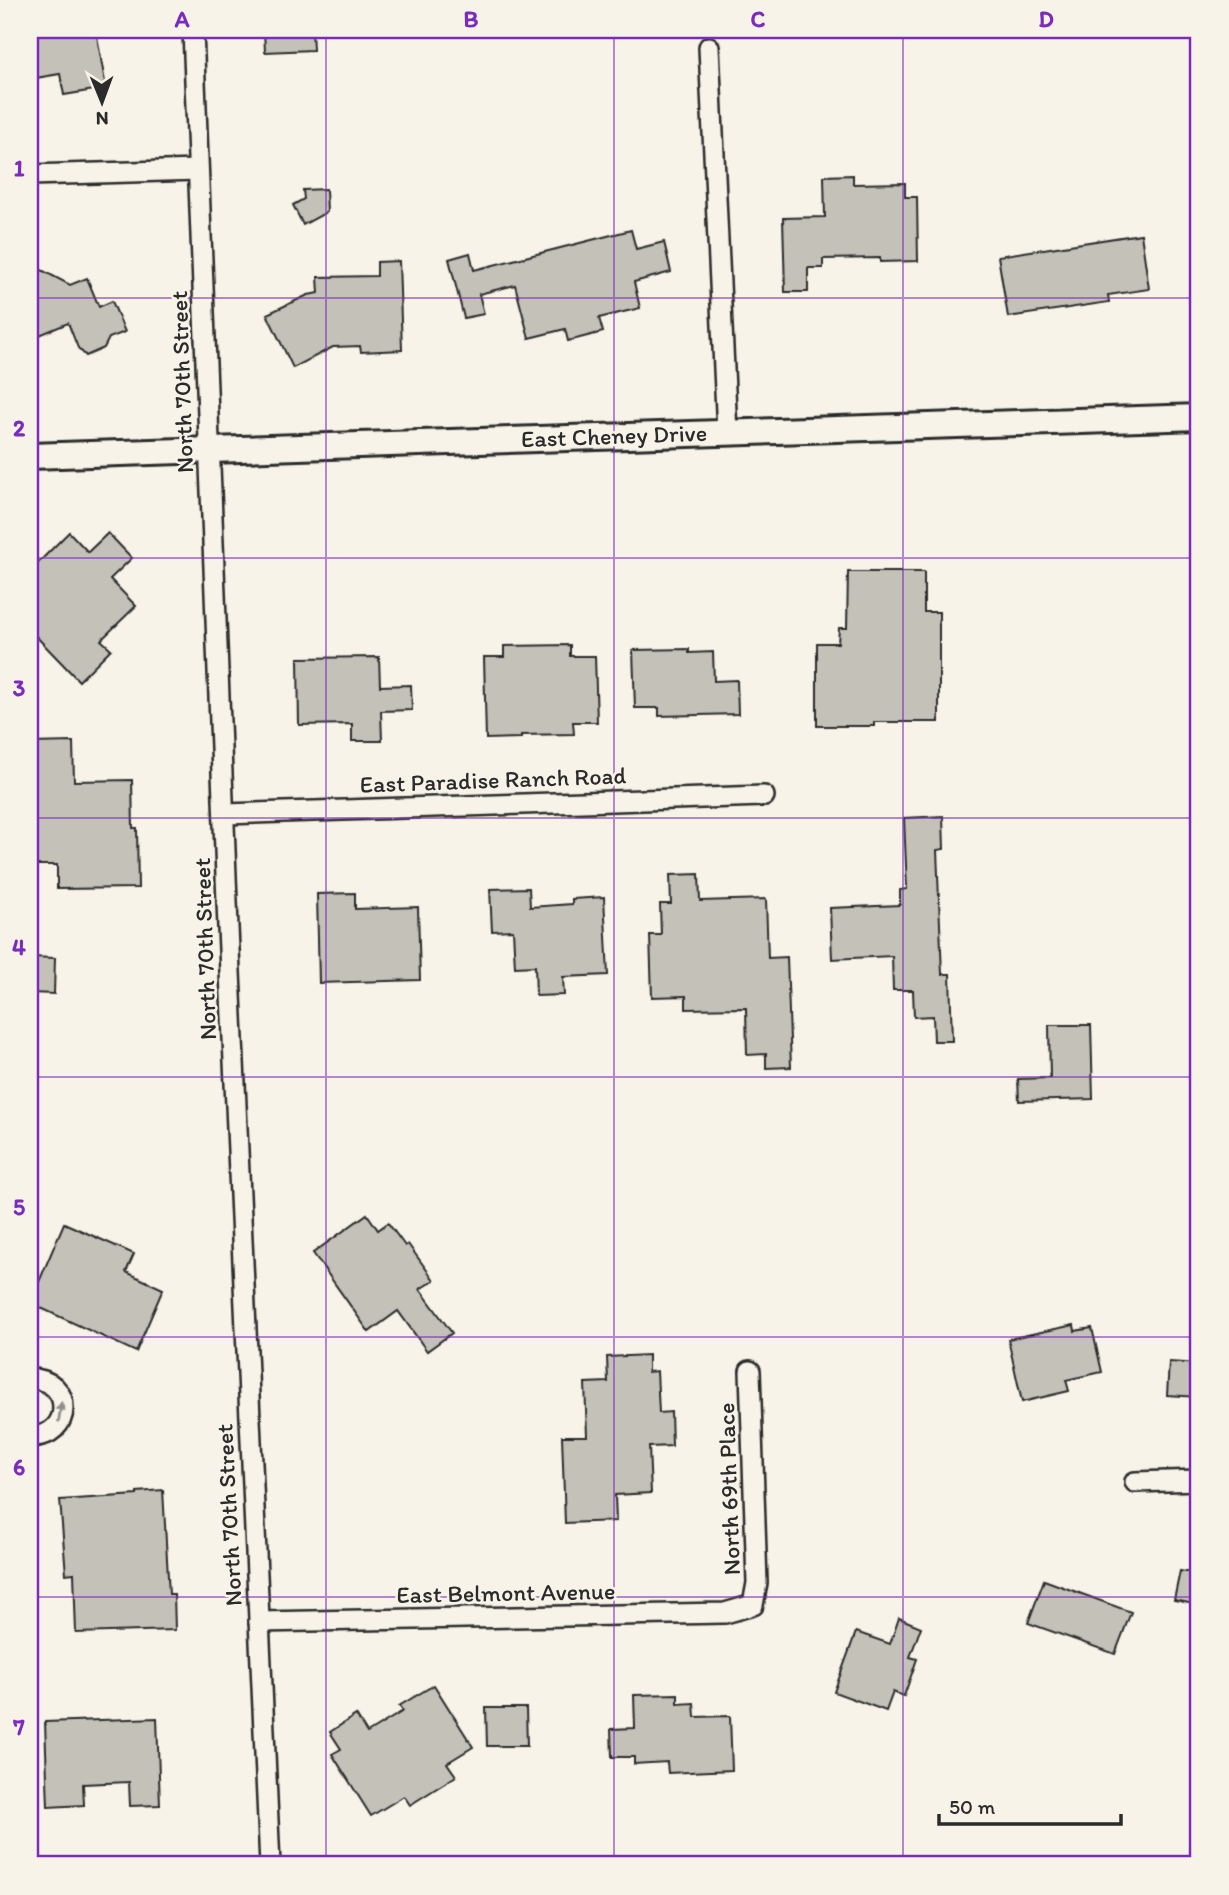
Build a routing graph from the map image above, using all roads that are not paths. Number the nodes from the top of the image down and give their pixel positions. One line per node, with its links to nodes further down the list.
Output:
1 (193, 30): 3 (street, North 70th Street)
2 (709, 47): 6 (street)
3 (198, 170): 4 (street); 7 (street, North 70th Street)
4 (30, 175)
5 (1199, 417): 6 (street, East Cheney Drive)
6 (727, 433): 7 (street, East Cheney Drive)
7 (209, 450): 8 (street, East Cheney Drive); 10 (street, North 70th Street)
8 (30, 456)
9 (764, 796): 10 (street, East Paradise Ranch Road)
10 (224, 814): 17 (street, North 70th Street)
11 (750, 1371): 16 (street, North 69th Place)
12 (30, 1379): 13 (street, one-way to 12)
13 (30, 1436)
14 (1199, 1480): 15 (street)
15 (1135, 1482)
16 (753, 1605): 17 (street, East Belmont Avenue)
17 (259, 1622): 18 (street, North 70th Street)
18 (270, 1865)

